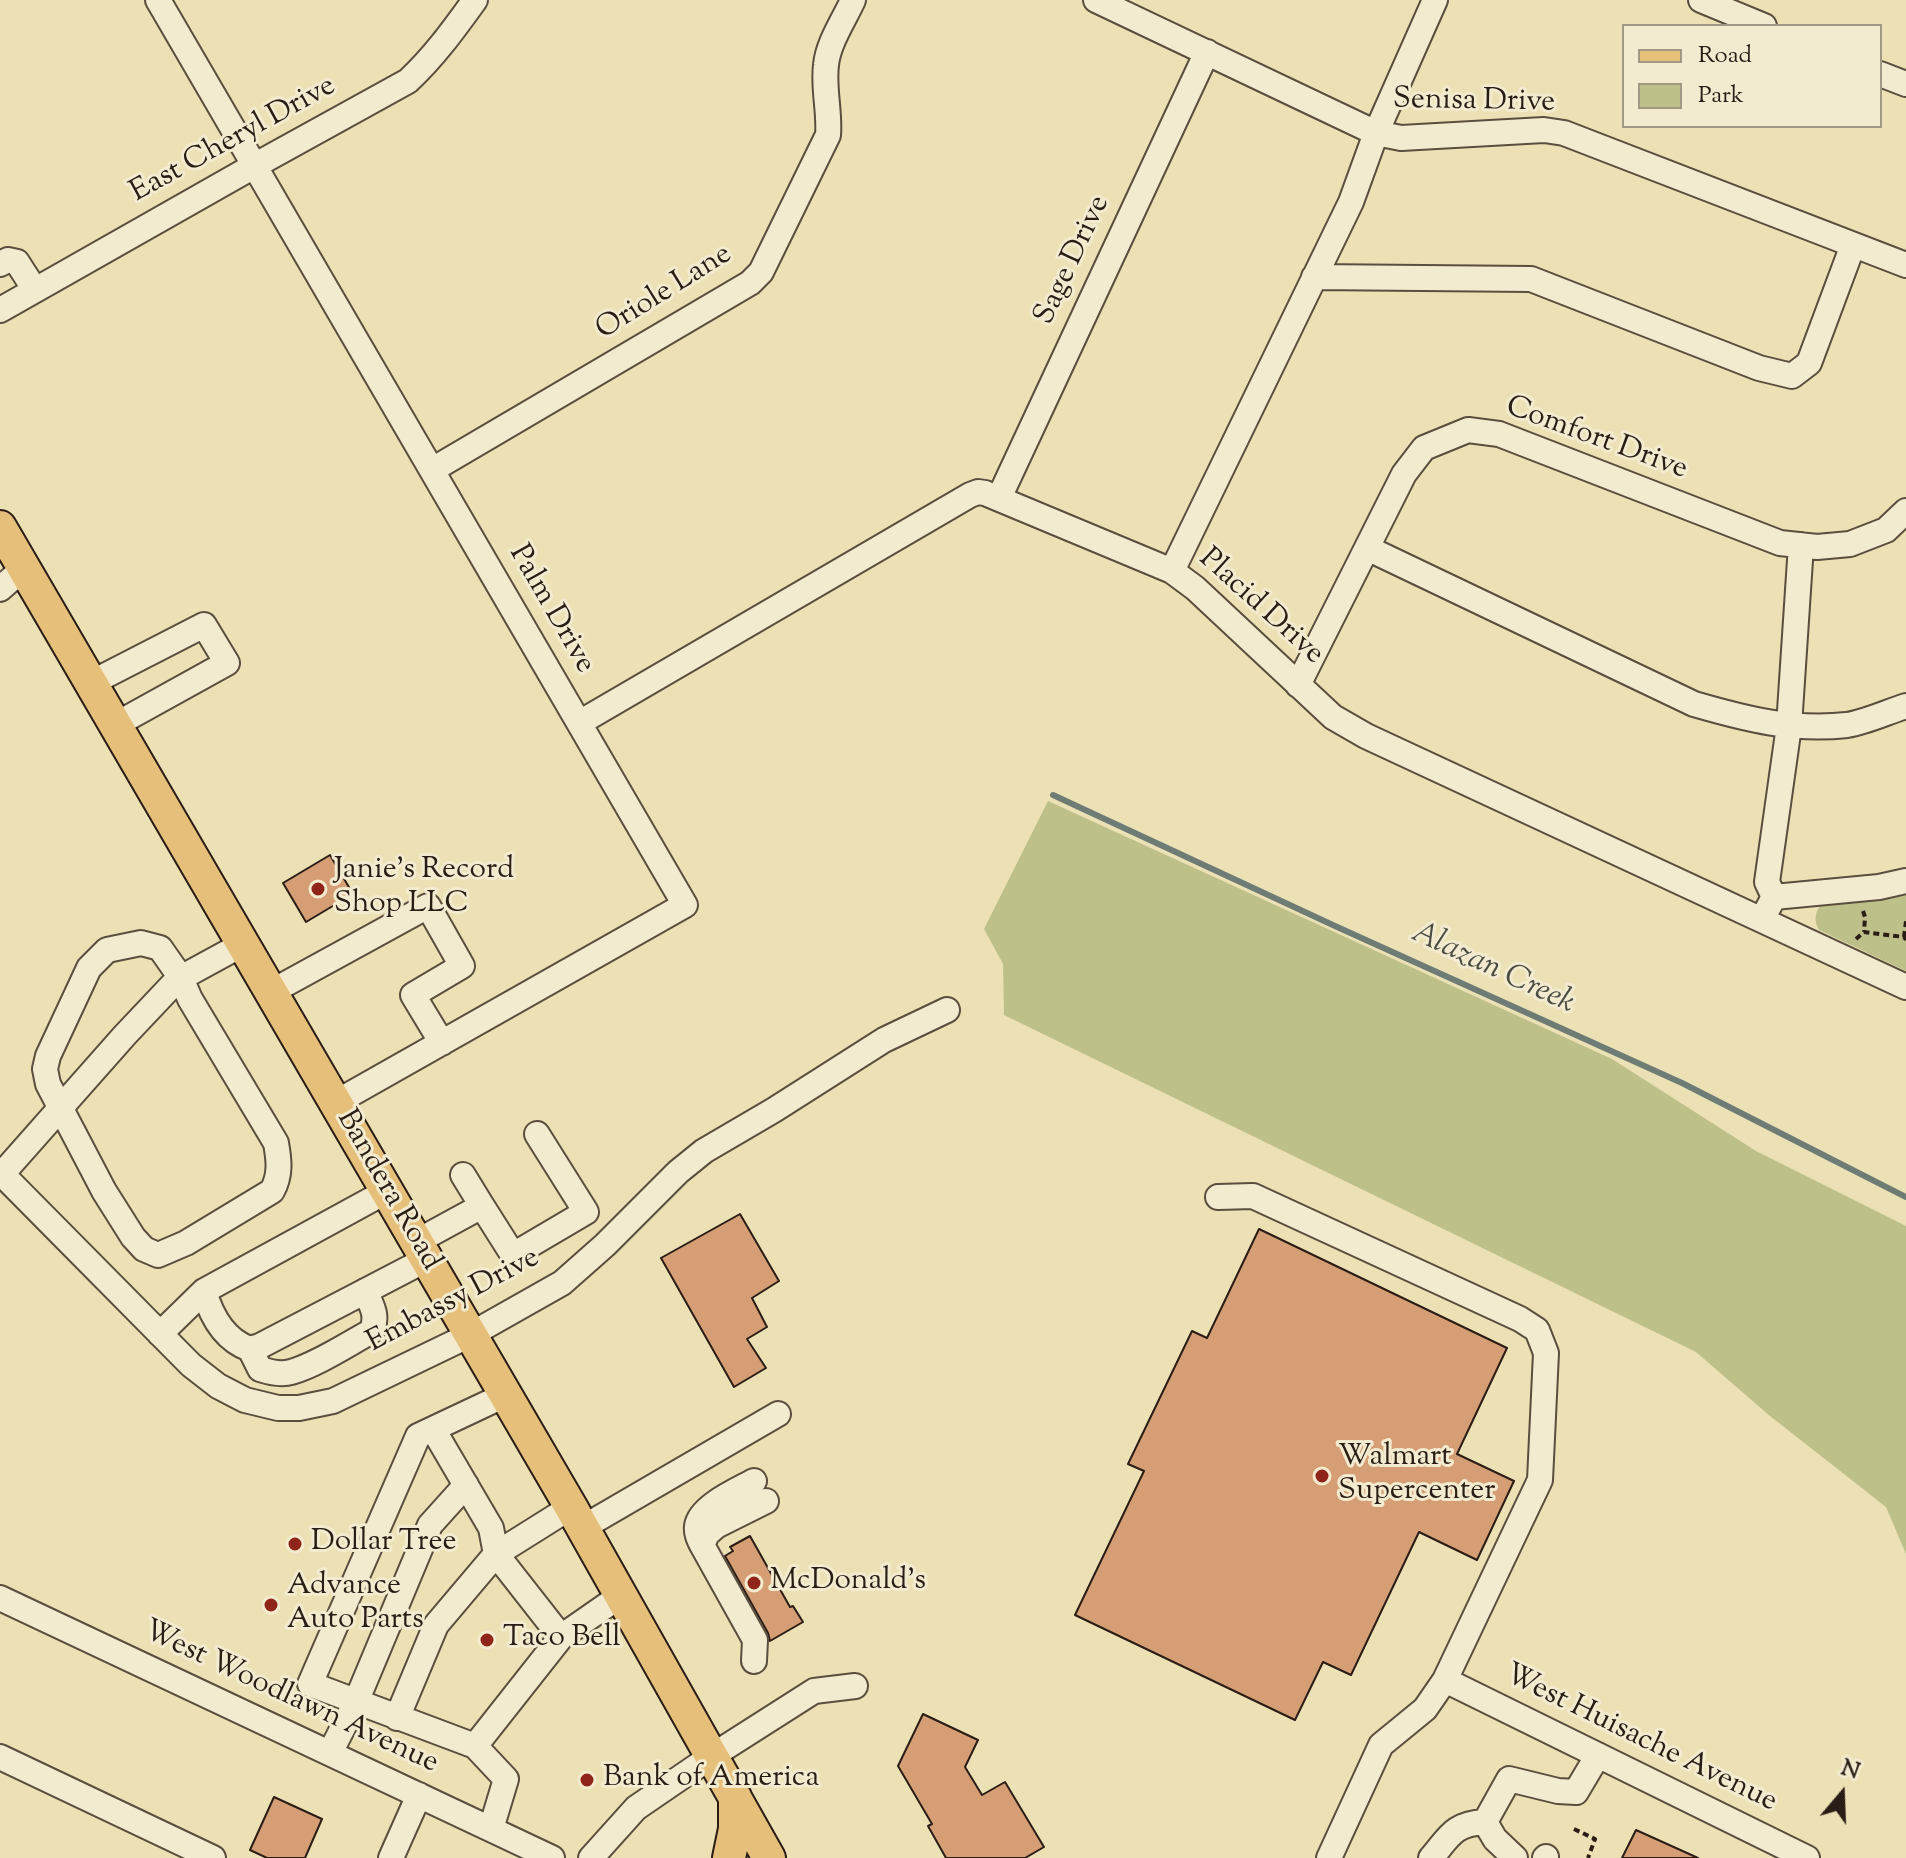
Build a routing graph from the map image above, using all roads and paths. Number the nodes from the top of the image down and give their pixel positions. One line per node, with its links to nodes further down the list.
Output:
1 (158, 0): 12 (street, Palm Drive)
2 (475, 0): 12 (street, East Cheryl Drive)
3 (853, 0): 19 (street, Oriole Lane)
4 (1096, 0): 8 (street, Senisa Drive)
5 (1435, 0): 11 (street)
6 (1701, 0): 7 (street)
7 (1759, 24)
8 (1207, 52): 11 (street, Senisa Drive); 20 (street, Sage Drive)
9 (1882, 75): 10 (street)
10 (1906, 84)
11 (1376, 133): 13 (street, Senisa Drive); 16 (street)
12 (254, 166): 17 (street, East Cheryl Drive); 19 (street, Palm Drive)
13 (1853, 245): 15 (street, Senisa Drive); 16 (street)
14 (0, 264): 17 (street)
15 (1906, 265)
16 (1314, 277): 26 (street)
17 (35, 290): 18 (street, East Cheryl Drive)
18 (0, 310)
19 (432, 470): 31 (street, Palm Drive)
20 (999, 498): 26 (street, Placid Drive); 31 (street, Placid Drive)
21 (1906, 511): 23 (street, Comfort Drive)
22 (0, 527): 25 (main road, Bandera Road)
23 (1801, 545): 24 (street, Comfort Drive); 33 (street)
24 (1367, 548): 29 (street, Comfort Drive); 33 (street)
25 (24, 568): 27 (street); 28 (main road, Bandera Road)
26 (1172, 571): 29 (street, Placid Drive)
27 (0, 589)
28 (91, 683): 32 (main road, Bandera Road); 32 (street)
29 (1298, 685): 36 (street, Placid Drive)
30 (1906, 706): 33 (street)
31 (579, 723): 45 (street, Palm Drive)
32 (115, 725): 39 (main road, Bandera Road)
33 (1789, 726): 35 (street)
34 (1906, 881): 35 (street)
35 (1774, 897): 36 (street)
36 (1762, 919): 40 (street, Placid Drive)
37 (1906, 921): 38 (path)
38 (1905, 939): 40 (path)
39 (243, 944): 41 (street); 43 (main road, Bandera Road)
40 (1844, 958): 42 (street, Placid Drive)
41 (181, 978): 47 (street); 47 (street); 47 (street)
42 (1906, 987)
43 (271, 992): 45 (street); 46 (main road, Bandera Road)
44 (947, 1010): 55 (street, Embassy Drive)
45 (442, 1043): 46 (street, Palm Drive)
46 (335, 1103): 51 (main road, Bandera Road)
47 (61, 1107): 49 (street)
48 (537, 1134): 54 (street)
49 (1, 1173): 59 (street, Embassy Drive)
50 (463, 1175): 53 (street)
51 (387, 1191): 56 (main road, Bandera Road); 57 (street)
52 (1218, 1197): 73 (street)
53 (482, 1206): 54 (street); 56 (street)
54 (586, 1212): 55 (street)
55 (611, 1239): 60 (street, Embassy Drive)
56 (422, 1250): 58 (street); 60 (main road, Bandera Road)
57 (204, 1291): 59 (street); 61 (street)
58 (365, 1291): 61 (street); 61 (street)
59 (160, 1334): 60 (street, Embassy Drive)
60 (470, 1335): 62 (main road, Bandera Road)
61 (250, 1349)
62 (505, 1395): 64 (street); 67 (main road, Bandera Road)
63 (778, 1414): 67 (street)
64 (433, 1429): 65 (street); 75 (street)
65 (466, 1485): 68 (street); 75 (street)
66 (760, 1491): 72 (street)
67 (576, 1518): 68 (street); 69 (main road, Bandera Road)
68 (496, 1554): 71 (street); 76 (street)
69 (620, 1596): 71 (street); 80 (main road, Bandera Road)
70 (0, 1598): 78 (street, West Woodlawn Avenue)
71 (561, 1637): 77 (street)
72 (754, 1661)
73 (1445, 1680): 79 (street, West Huisache Avenue); 93 (street)
74 (855, 1686): 80 (street)
75 (356, 1702): 76 (street); 78 (street)
76 (397, 1718): 77 (street)
77 (475, 1746): 85 (street)
78 (330, 1753): 82 (street, West Woodlawn Avenue)
79 (1598, 1755): 84 (street); 97 (street, West Huisache Avenue)
80 (712, 1756): 83 (main road, Bandera Road); 90 (street)
81 (0, 1757): 87 (street)
82 (419, 1795): 85 (street, West Woodlawn Avenue); 88 (street)
83 (735, 1797): 91 (main road); 92 (main road, Bandera Road)
84 (1485, 1822): 94 (street); 95 (street)
85 (491, 1829): 89 (street, West Woodlawn Avenue)
86 (1574, 1829): 96 (path)
87 (213, 1858)
88 (391, 1858)
89 (552, 1858)
90 (591, 1858)
91 (729, 1858)
92 (769, 1858)
93 (1329, 1858)
94 (1431, 1858)
95 (1515, 1858)
96 (1588, 1858)
97 (1807, 1858)

